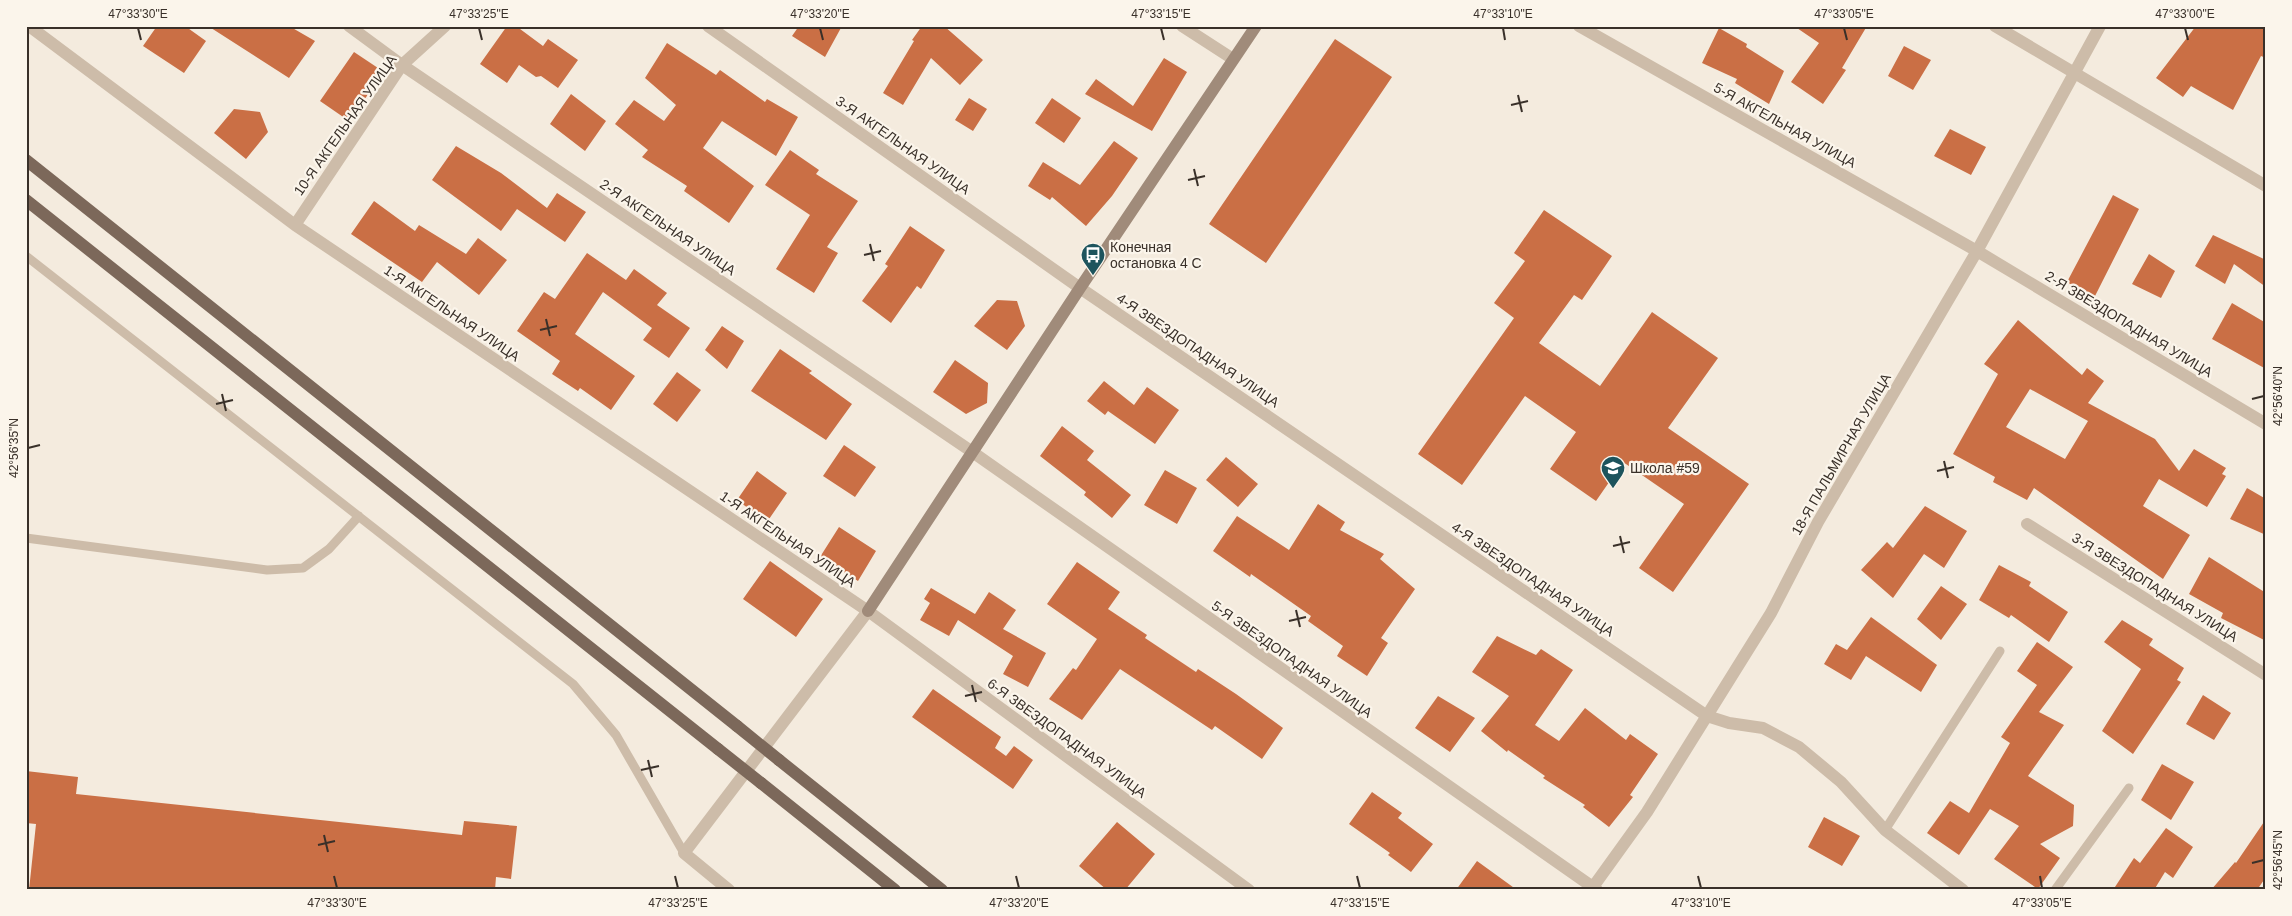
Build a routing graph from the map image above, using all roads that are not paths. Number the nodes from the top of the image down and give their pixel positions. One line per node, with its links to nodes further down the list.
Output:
1 (30, 26): 16 (street, 1-Я АКГЕЛЬНАЯ УЛИЦА)
2 (349, 26): 11 (street, 2-Я АКГЕЛЬНАЯ УЛИЦА)
3 (445, 26): 11 (street, 10-Я АКГЕЛЬНАЯ УЛИЦА)
4 (708, 26): 19 (street, 3-Я АКГЕЛЬНАЯ УЛИЦА)
5 (1182, 26): 10 (street)
6 (1256, 26): 10 (street)
7 (1579, 26): 17 (street, 5-Я АКГЕЛЬНАЯ УЛИЦА)
8 (1995, 26): 12 (street)
9 (2100, 26): 12 (street, 18-Я ПАЛЬМИРНАЯ УЛИЦА)
10 (1233, 59): 19 (street)
11 (402, 65): 16 (street, 10-Я АКГЕЛЬНАЯ УЛИЦА); 21 (street, 2-Я АКГЕЛЬНАЯ УЛИЦА)
12 (2074, 73): 14 (street); 17 (street, 18-Я ПАЛЬМИРНАЯ УЛИЦА)
13 (26, 160): 35 (main road, bridge)
14 (2266, 186)
15 (26, 200): 34 (main road, bridge)
16 (295, 225): 25 (street, 1-Я АКГЕЛЬНАЯ УЛИЦА)
17 (1977, 251): 20 (street, 2-Я ЗВЕЗДОПАДНАЯ УЛИЦА); 28 (street, 18-Я ПАЛЬМИРНАЯ УЛИЦА)
18 (26, 256): 22 (lane)
19 (1080, 288): 21 (street); 28 (street, 4-Я ЗВЕЗДОПАДНАЯ УЛИЦА)
20 (2266, 424)
21 (971, 451): 25 (street); 32 (street, 5-Я ЗВЕЗДОПАДНАЯ УЛИЦА)
22 (359, 516): 24 (lane); 31 (lane)
23 (2027, 524): 27 (street, 3-Я ЗВЕЗДОПАДНАЯ УЛИЦА)
24 (26, 538)
25 (868, 611): 31 (street); 36 (street, 6-Я ЗВЕЗДОПАДНАЯ УЛИЦА)
26 (2000, 652): 30 (lane)
27 (2266, 675)
28 (1707, 716): 30 (street, 4-Я ЗВЕЗДОПАДНАЯ УЛИЦА); 32 (street, 18-Я ПАЛЬМИРНАЯ УЛИЦА)
29 (2129, 788): 38 (lane)
30 (1885, 830): 37 (street, 4-Я ЗВЕЗДОПАДНАЯ УЛИЦА)
31 (684, 853): 33 (street)
32 (1595, 888)
33 (729, 890)
34 (895, 890)
35 (942, 890)
36 (1249, 890)
37 (1963, 890)
38 (2055, 890)

